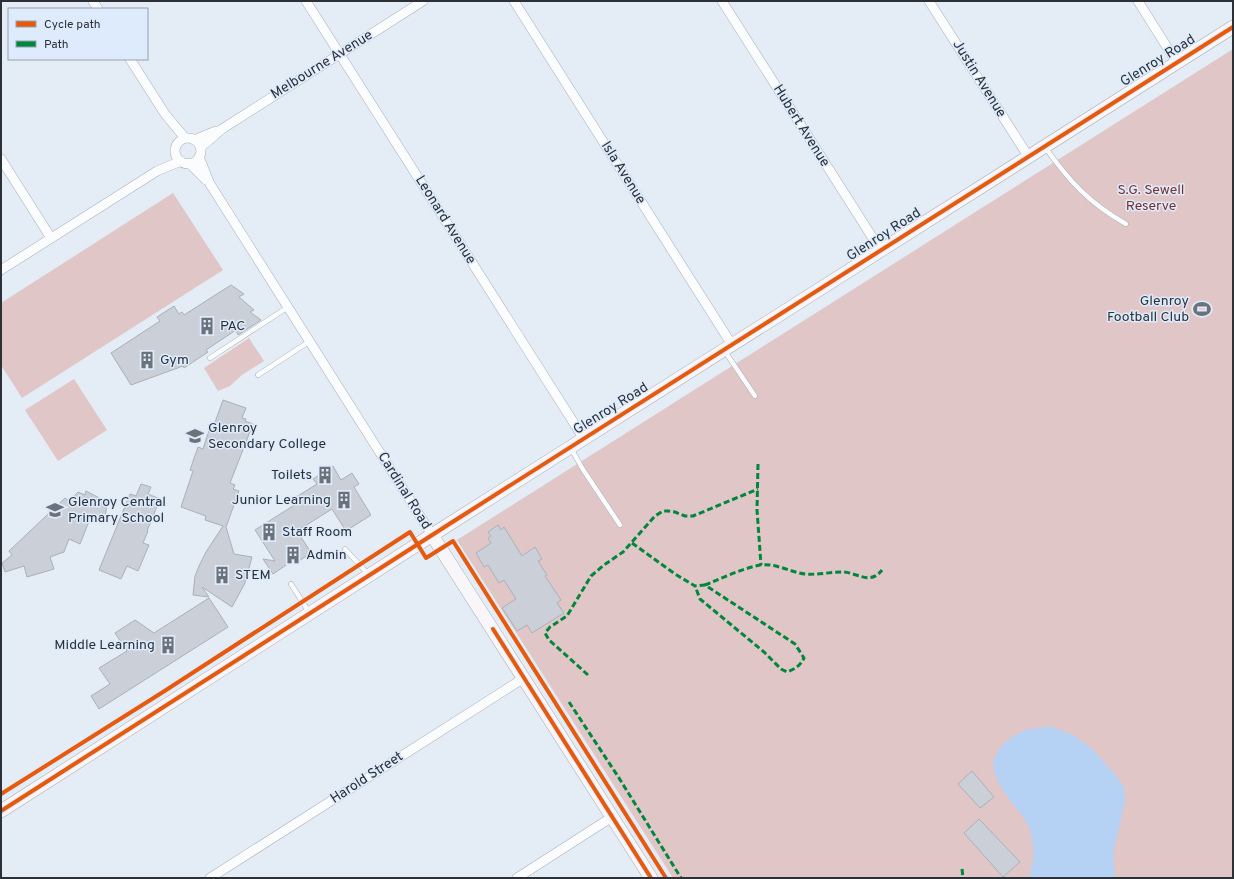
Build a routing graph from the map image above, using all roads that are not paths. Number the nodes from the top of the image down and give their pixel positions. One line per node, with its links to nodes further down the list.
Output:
1 (306, 1): 8 (street, Leonard Avenue)
2 (423, 1): 8 (street, Melbourne Avenue)
3 (514, 1): 26 (street, Isla Avenue)
4 (722, 1): 22 (street, Hubert Avenue)
5 (929, 1): 15 (street, Justin Avenue)
6 (1138, 1): 10 (street)
7 (1233, 27): 10 (street, Glenroy Road)
8 (340, 54): 11 (street, Melbourne Avenue); 30 (street, Leonard Avenue)
9 (131, 60): 12 (street)
10 (1177, 63): 13 (street, Glenroy Road)
11 (222, 129): 12 (street, Melbourne Avenue); 14 (street, Melbourne Avenue)
12 (183, 143): 14 (street, Cardinal Road); 17 (street, Cardinal Road); 18 (street, Melbourne Avenue)
13 (1044, 146): 15 (street, Glenroy Road); 20 (lane)
14 (199, 153): 17 (street, Melbourne Avenue); 19 (street, Cardinal Road)
15 (1028, 156): 22 (street, Glenroy Road)
16 (1, 159): 21 (street)
17 (185, 162): 18 (street, Melbourne Avenue); 19 (street, Cardinal Road)
18 (157, 171): 21 (street, Melbourne Avenue)
19 (210, 184): 24 (street, Cardinal Road)
20 (1126, 224)
21 (51, 238): 23 (street, Melbourne Avenue)
22 (881, 251): 26 (street, Glenroy Road)
23 (1, 270)
24 (288, 307): 25 (street, Cardinal Road); 27 (lane)
25 (310, 341): 28 (lane); 33 (street, Cardinal Road)
26 (728, 348): 29 (lane); 30 (street, Glenroy Road)
27 (210, 358)
28 (258, 375)
29 (755, 396)
30 (584, 439): 31 (street, Glenroy Road)
31 (571, 448): 32 (lane); 33 (street, Glenroy Road)
32 (620, 525)
33 (432, 535): 35 (street, Glenroy Road); 38 (street, Cardinal Road)
34 (345, 549): 35 (lane)
35 (369, 576): 37 (street, Glenroy Road)
36 (291, 584): 37 (lane)
37 (310, 613): 39 (street, Glenroy Road)
38 (524, 678): 40 (street, Cardinal Road); 41 (street, Harold Street)
39 (1, 811)
40 (612, 817): 42 (street); 43 (street, Cardinal Road)
41 (210, 878)
42 (517, 878)
43 (650, 878)

